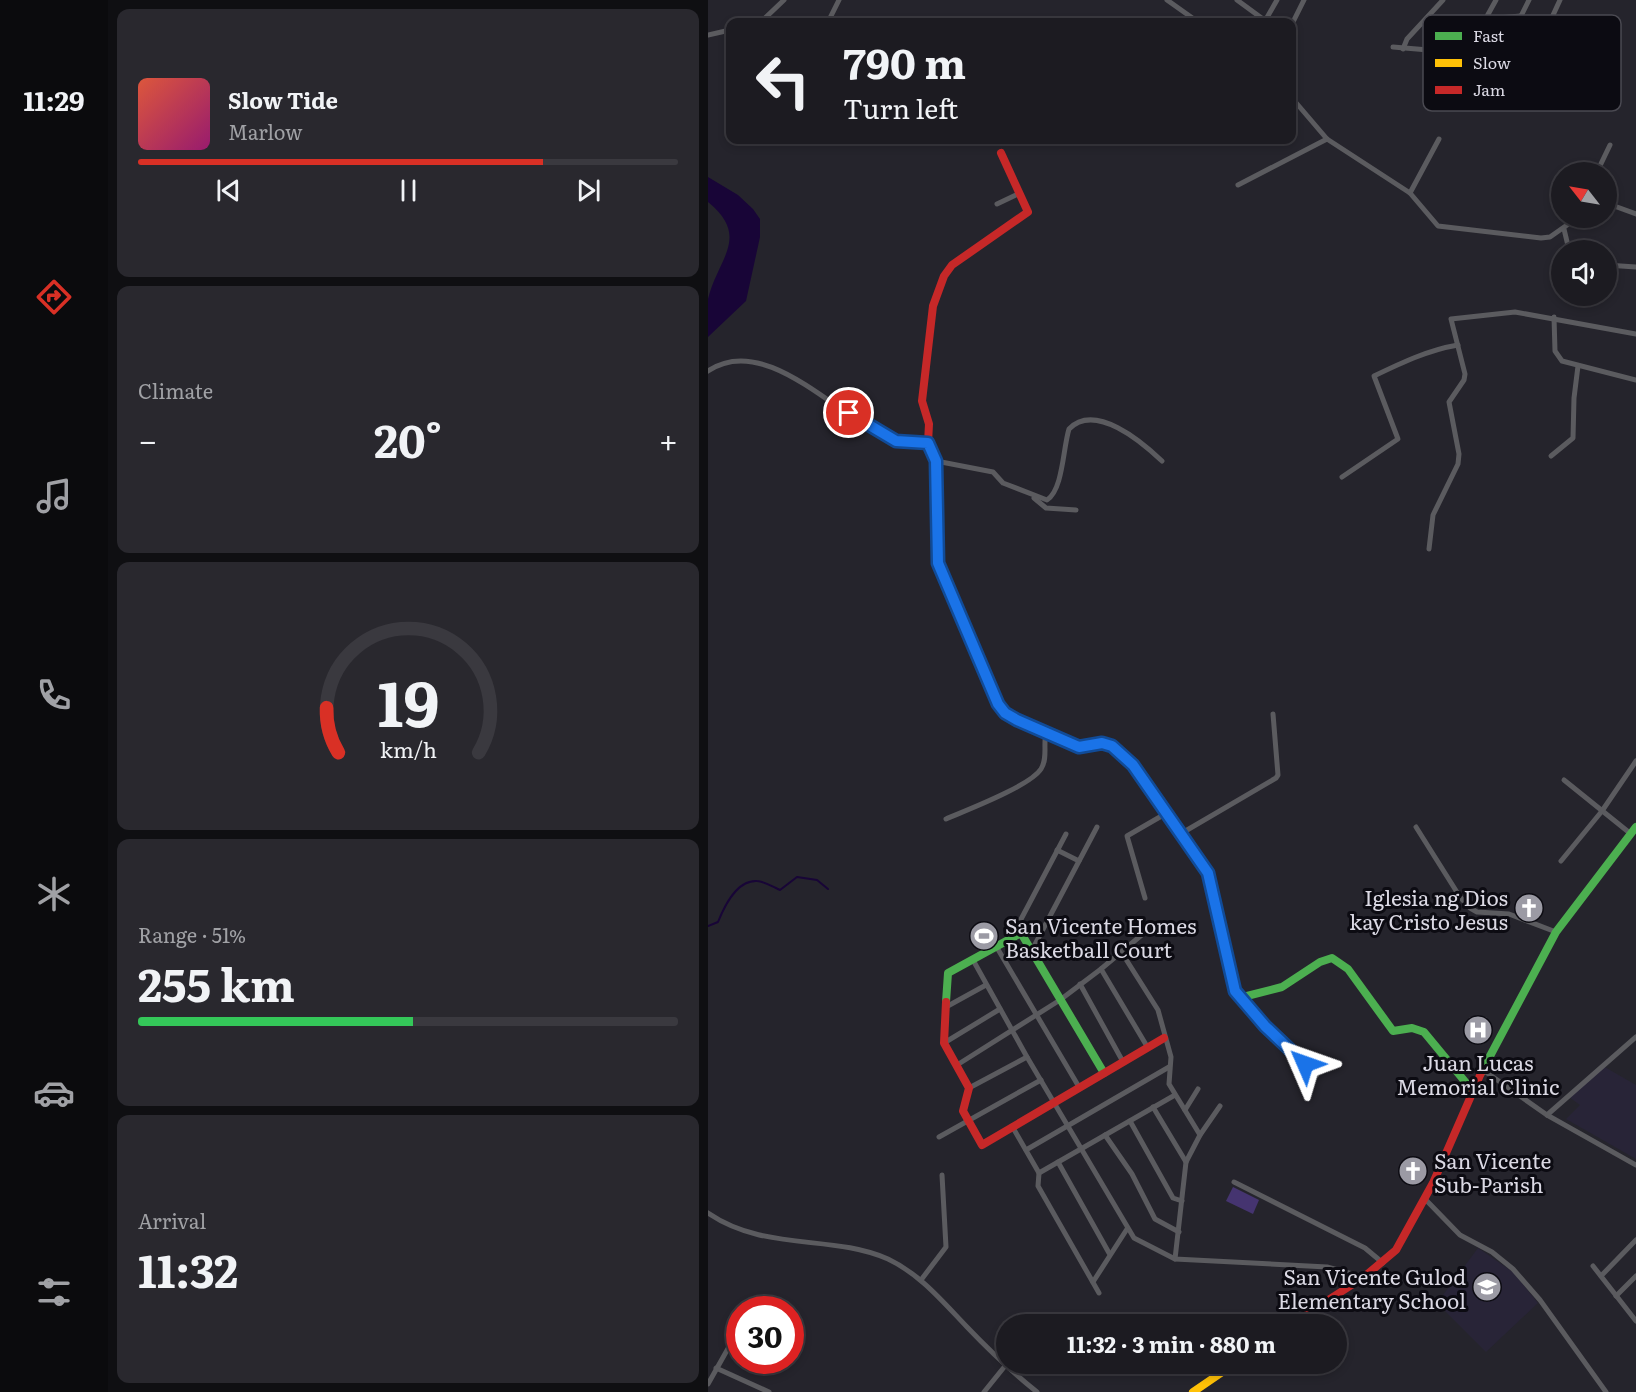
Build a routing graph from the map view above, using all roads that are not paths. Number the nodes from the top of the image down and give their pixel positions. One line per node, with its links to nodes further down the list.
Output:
1 (784, 0): 15 (street)
2 (839, 0): 16 (street)
3 (1167, 0): 17 (street)
4 (1236, 0): 18 (street)
5 (1277, 0): 19 (street)
6 (1304, 0): 20 (street)
7 (1443, 0): 11 (street)
8 (1496, 0): 12 (street)
9 (1529, 0): 13 (street)
10 (1560, 0): 14 (street)
11 (1429, 15)
12 (1488, 15)
13 (1522, 15)
14 (1553, 15)
15 (766, 18)
16 (830, 18)
17 (1192, 18)
18 (1261, 18)
19 (1268, 18)
20 (1295, 18)
21 (1423, 22): 25 (street)
22 (726, 31): 23 (street)
23 (708, 35)
24 (1393, 47): 25 (street)
25 (1403, 49): 26 (street)
26 (1423, 50)
27 (1296, 103): 28 (street)
28 (1327, 139): 33 (street); 35 (street)
29 (1439, 140): 35 (street)
30 (1610, 145): 32 (street)
31 (1001, 153): 34 (street)
32 (1602, 162)
33 (1238, 185)
34 (1020, 193): 36 (street); 49 (street)
35 (1410, 193): 39 (street)
36 (997, 204)
37 (1617, 207): 38 (street)
38 (1636, 214)
39 (1564, 229): 40 (street)
40 (1567, 240)
41 (1617, 266): 42 (street)
42 (1636, 267)
43 (1554, 317): 44 (street); 45 (street); 46 (street)
44 (1636, 334)
45 (1458, 345): 53 (street); 56 (street)
46 (1578, 366): 48 (street); 50 (street)
47 (708, 371): 49 (street)
48 (1636, 380)
49 (928, 443): 51 (street)
50 (1551, 456)
51 (936, 461): 54 (street); 58 (street)
52 (1162, 461): 54 (street)
53 (1342, 477)
54 (1033, 496): 55 (street)
55 (1076, 510)
56 (1428, 549)
57 (1273, 714): 67 (street)
58 (1046, 733): 62 (street); 63 (street)
59 (1636, 761): 61 (street)
60 (1564, 780): 61 (street)
61 (1602, 811): 66 (street); 71 (street)
62 (1165, 814): 67 (street); 72 (street)
63 (946, 819)
64 (1097, 827): 70 (street)
65 (1416, 827): 73 (street)
66 (1633, 831): 73 (street)
67 (1182, 833): 83 (street)
68 (1066, 834): 69 (street)
69 (1057, 850): 70 (street); 74 (street)
70 (1079, 861): 77 (street)
71 (1561, 861)
72 (1145, 898)
73 (1556, 932): 97 (street)
74 (1021, 933): 76 (street); 77 (street)
75 (1144, 933): 78 (street)
76 (996, 946): 79 (street); 87 (street)
77 (1031, 952): 84 (street)
78 (1122, 953): 80 (street); 90 (street)
79 (973, 960): 82 (street); 85 (street)
80 (1101, 969): 81 (street); 92 (street)
81 (1080, 984): 84 (street); 94 (street)
82 (987, 985): 85 (street); 86 (street)
83 (1239, 998): 99 (street); 104 (street)
84 (1060, 1000): 87 (street); 98 (street)
85 (946, 1007): 91 (street)
86 (1000, 1009): 88 (street); 91 (street)
87 (1036, 1016): 88 (street); 101 (street)
88 (1013, 1031): 93 (street); 95 (street)
89 (1636, 1037): 110 (street)
90 (1164, 1038): 92 (street); 96 (street)
91 (944, 1043): 95 (street)
92 (1148, 1048): 94 (street)
93 (1027, 1057): 100 (street); 102 (street)
94 (1122, 1060): 98 (street)
95 (957, 1065): 102 (street)
96 (1169, 1067): 105 (street); 114 (street)
97 (1483, 1070): 104 (street); 110 (street)
98 (1104, 1073): 101 (street)
99 (1317, 1075)
100 (1041, 1080): 106 (street); 111 (street)
101 (1079, 1087): 106 (street)
102 (969, 1088): 111 (street)
103 (1198, 1089): 109 (street)
104 (1472, 1090): 126 (street)
105 (1175, 1095): 108 (street); 109 (street)
106 (1054, 1104): 113 (street); 114 (street)
107 (1220, 1106): 116 (street)
108 (1153, 1107): 112 (street); 121 (street)
109 (1185, 1110): 116 (street)
110 (1547, 1115): 122 (street)
111 (968, 1120): 113 (street); 117 (street)
112 (1130, 1121): 115 (street); 127 (street)
113 (1012, 1126): 118 (street)
114 (1069, 1127): 118 (street); 119 (street)
115 (1105, 1135): 119 (street); 130 (street)
116 (1200, 1135): 121 (street)
117 (939, 1137)
118 (1026, 1149): 123 (street)
119 (1082, 1149): 120 (street); 129 (street)
120 (1058, 1162): 123 (street); 132 (street)
121 (1186, 1162): 127 (street)
122 (1636, 1165)
123 (1039, 1173): 140 (street)
124 (942, 1175): 139 (street)
125 (1234, 1182): 134 (street)
126 (1425, 1199): 134 (street); 156 (street)
127 (1182, 1201): 130 (street)
128 (708, 1214): 139 (street)
129 (1127, 1229): 132 (street); 133 (street)
130 (1179, 1232): 133 (street)
131 (1636, 1240): 136 (street)
132 (1109, 1253): 140 (street)
133 (1174, 1259): 138 (street)
134 (1383, 1263): 138 (street)
135 (1593, 1266): 136 (street)
136 (1601, 1276): 142 (street)
137 (1636, 1276): 142 (street)
138 (1364, 1277): 143 (street)
139 (921, 1280): 146 (street)
140 (1093, 1282): 141 (street)
141 (1099, 1293)
142 (1616, 1296): 144 (street)
143 (1307, 1314)
144 (1635, 1317)
145 (726, 1352): 147 (street)
146 (996, 1357)
147 (716, 1368): 151 (street); 152 (street)
148 (999, 1374): 153 (street)
149 (1015, 1374): 154 (street)
150 (1219, 1374): 155 (street)
151 (708, 1384)
152 (769, 1392)
153 (984, 1392)
154 (1037, 1392)
155 (1193, 1392)
156 (1606, 1392)

